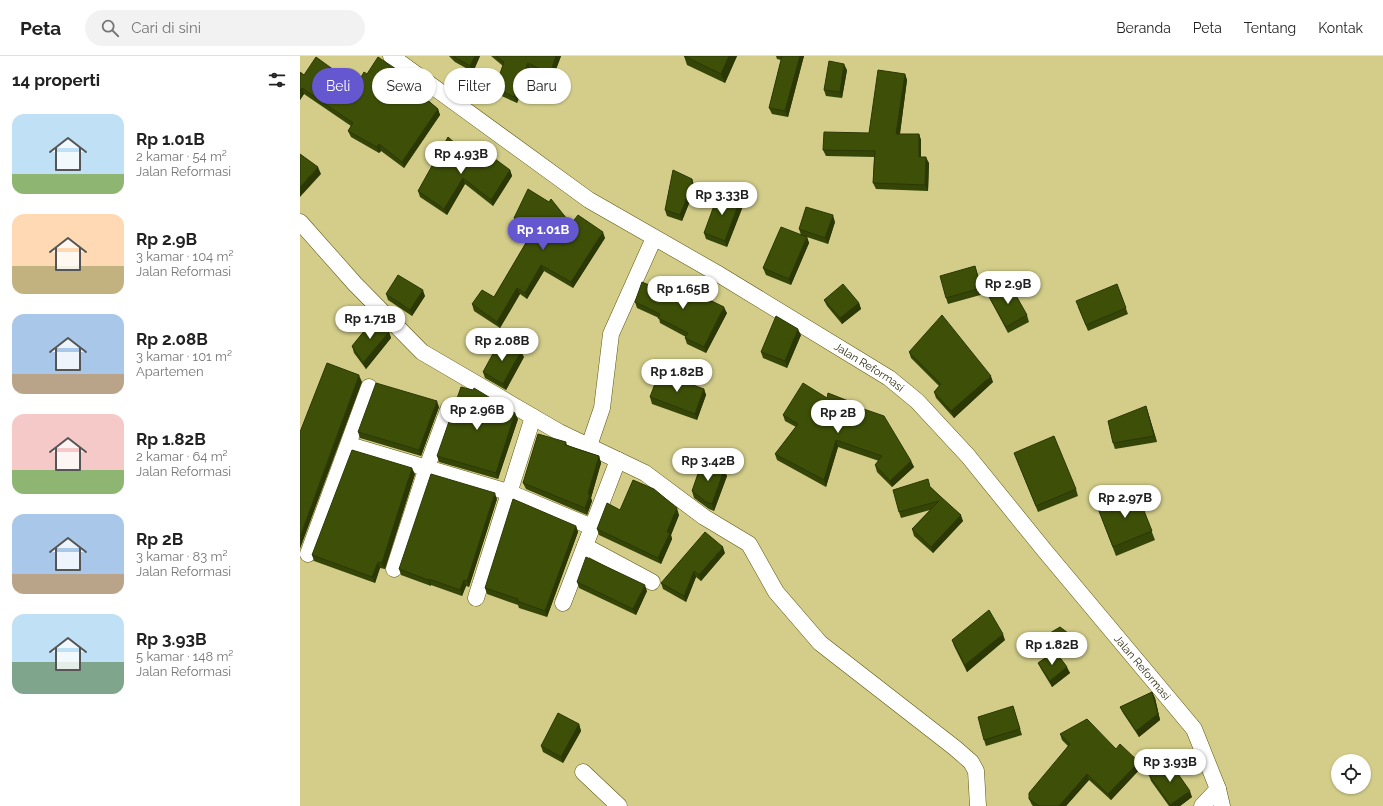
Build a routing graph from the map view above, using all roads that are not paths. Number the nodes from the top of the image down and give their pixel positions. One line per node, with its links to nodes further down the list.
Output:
1 (391, 56): 3 (street, Jalan Reformasi)
2 (300, 222): 6 (street)
3 (654, 238): 8 (street); 20 (street, Jalan Reformasi)
4 (369, 388): 7 (street)
5 (448, 410): 10 (street)
6 (533, 417): 8 (street); 11 (street)
7 (350, 445): 10 (street); 14 (street)
8 (589, 446): 9 (street)
9 (618, 460): 12 (street); 22 (street)
10 (427, 467): 11 (street); 15 (street)
11 (508, 492): 12 (street); 17 (street)
12 (592, 527): 13 (street)
13 (585, 546): 16 (street); 18 (street)
14 (308, 554)
15 (394, 569)
16 (652, 582)
17 (476, 598)
18 (563, 603)
19 (583, 772): 21 (street)
20 (1218, 789): 23 (street); 24 (street, Jalan Reformasi)
21 (619, 806)
22 (978, 806)
23 (1202, 806)
24 (1222, 806)

